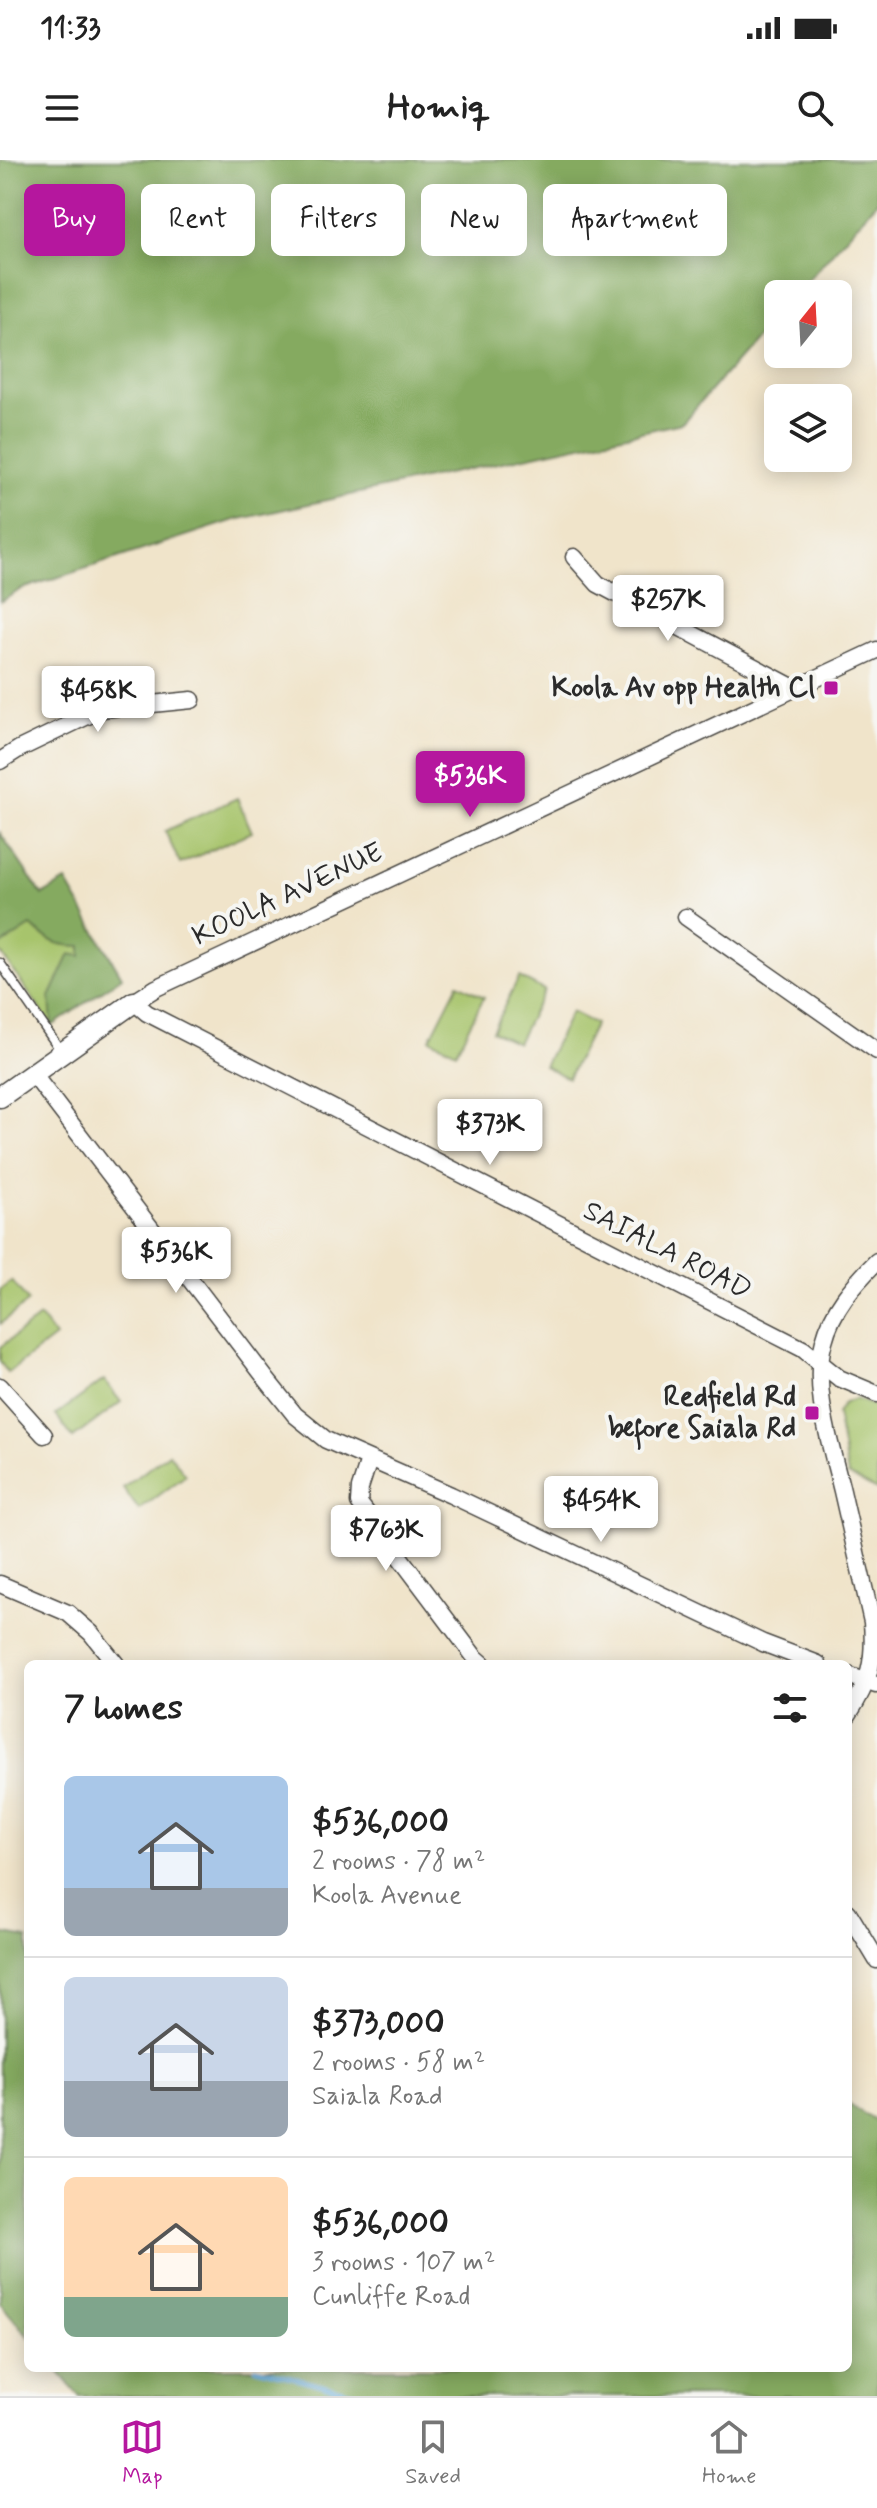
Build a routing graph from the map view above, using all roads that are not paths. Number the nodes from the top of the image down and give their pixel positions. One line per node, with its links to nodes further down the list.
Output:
1 (574, 557): 3 (street)
2 (877, 650): 3 (street, KOOLA AVENUE)
3 (794, 688): 8 (street, KOOLA AVENUE)
4 (192, 700): 5 (street)
5 (0, 761)
6 (686, 917): 9 (street)
7 (0, 963): 10 (lane)
8 (134, 1002): 10 (street, KOOLA AVENUE); 14 (street, SAIALA ROAD)
9 (877, 1051)
10 (63, 1053): 11 (street, KOOLA AVENUE)
11 (33, 1074): 12 (street, KOOLA AVENUE); 18 (street)
12 (0, 1097)
13 (877, 1261): 14 (street)
14 (819, 1363): 16 (street, SAIALA ROAD); 24 (street)
15 (0, 1386): 17 (street)
16 (877, 1394)
17 (44, 1435)
18 (369, 1460): 21 (street); 22 (street)
19 (0, 1584): 20 (street)
20 (113, 1660)
21 (478, 1660)
22 (808, 1660)
23 (852, 1676): 24 (street)
24 (872, 1684): 25 (street)
25 (852, 1710)
26 (852, 1919): 27 (street)
27 (877, 1960)

